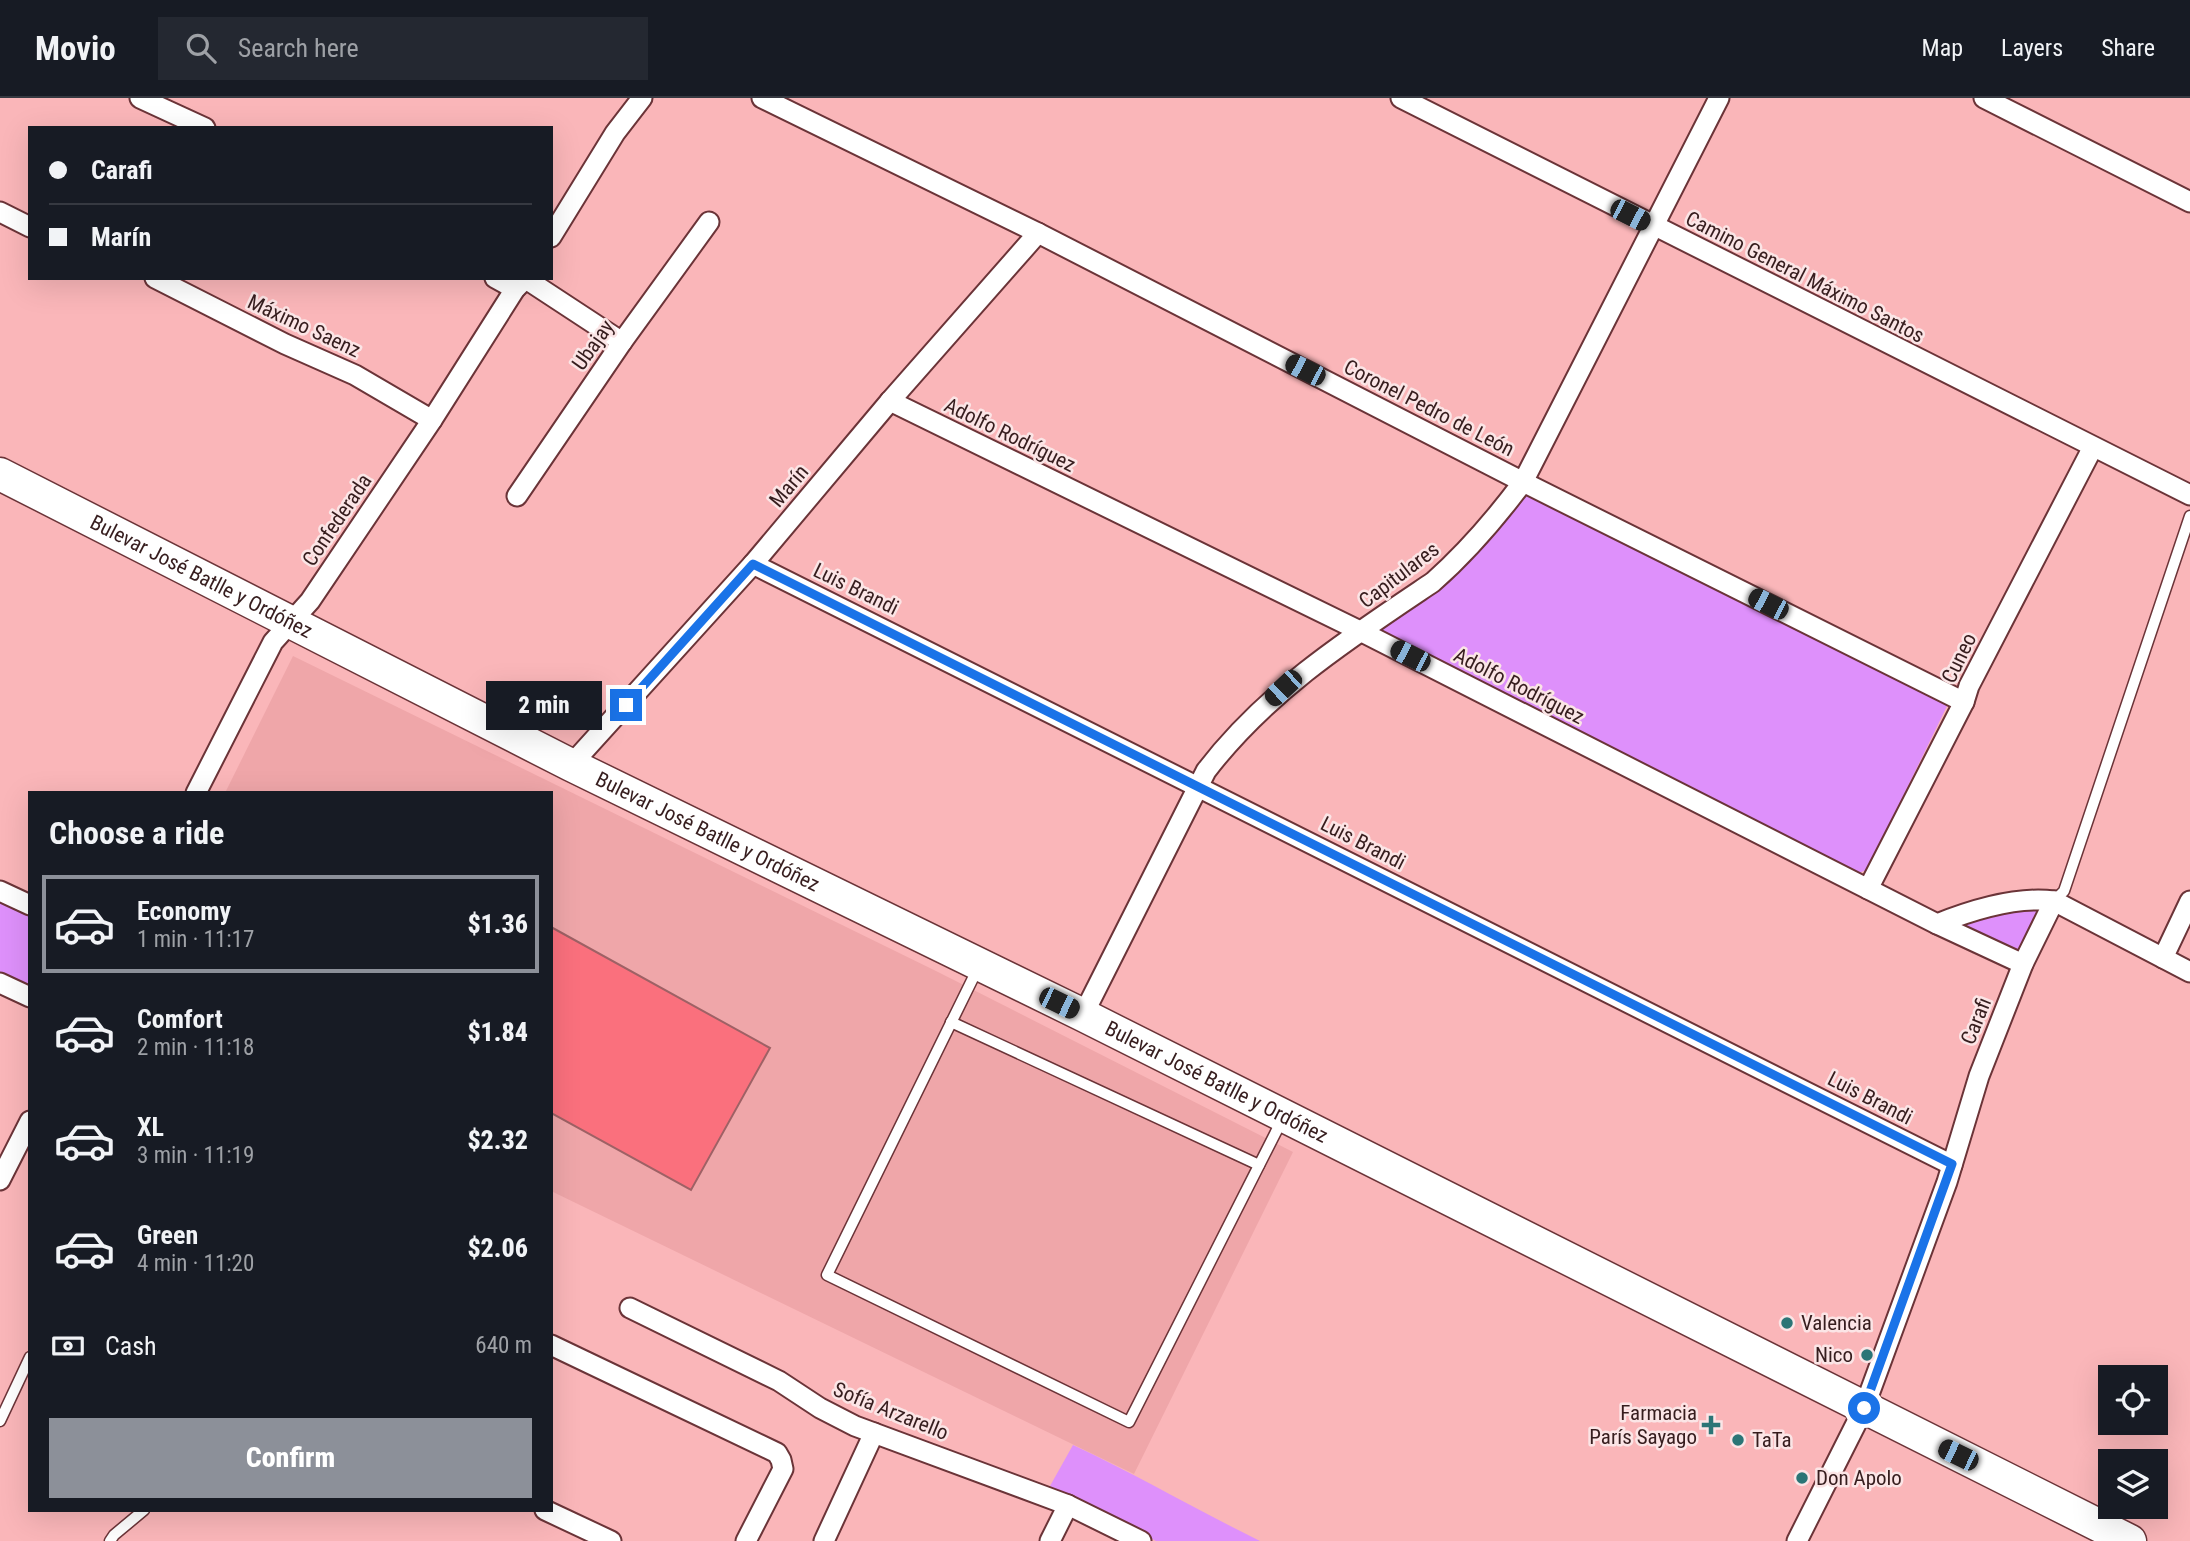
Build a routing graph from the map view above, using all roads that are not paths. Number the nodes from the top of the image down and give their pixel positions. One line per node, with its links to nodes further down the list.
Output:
1 (140, 98): 7 (street)
2 (642, 98): 14 (street)
3 (762, 98): 13 (street, Coronel Pedro de León)
4 (1401, 98): 12 (street, Camino General Máximo Santos)
5 (1719, 98): 12 (street, Capitulares)
6 (1984, 98): 8 (street)
7 (201, 126)
8 (2190, 202)
9 (0, 212): 11 (street)
10 (709, 222): 17 (street, Ubajay)
11 (28, 226)
12 (1653, 226): 20 (street, Camino General Máximo Santos); 22 (street, Capitulares)
13 (1038, 233): 18 (street, Marín); 22 (street, Coronel Pedro de León)
14 (553, 234)
15 (159, 280): 19 (street, Máximo Saenz)
16 (522, 282): 17 (street); 19 (street, Confederada)
17 (622, 342): 24 (street, Ubajay)
18 (890, 401): 26 (street, Marín); 28 (street, Adolfo Rodríguez)
19 (432, 420): 27 (street, Confederada)
20 (2093, 446): 23 (street, Camino General Máximo Santos); 29 (street, Cuneo)
21 (0, 474): 27 (main road, Bulevar José Batlle y Ordóñez)
22 (1523, 482): 28 (street, Capitulares); 29 (street, Coronel Pedro de León)
23 (2190, 495)
24 (516, 496)
25 (2190, 516): 35 (lane, Carafi)
26 (753, 564): 30 (street, Marín); 31 (street, Luis Brandi)
27 (290, 623): 30 (main road, Bulevar José Batlle y Ordóñez); 32 (street, Confederada)
28 (1362, 632): 31 (street, Capitulares); 33 (street, Adolfo Rodríguez)
29 (1964, 702): 33 (street, Cuneo)
30 (571, 765): 41 (main road, Bulevar José Batlle y Ordóñez)
31 (1199, 785): 45 (street, Capitulares); 49 (street, Luis Brandi)
32 (197, 791)
33 (1868, 889): 38 (street, Adolfo Rodríguez)
34 (0, 891): 37 (street)
35 (2054, 901): 38 (street); 39 (street); 40 (street, Carafi)
36 (2190, 901): 39 (street)
37 (28, 904)
38 (1937, 924): 40 (street, Adolfo Rodríguez)
39 (2163, 958): 42 (street)
40 (2023, 964): 49 (street, Carafi)
41 (979, 965): 45 (main road, Bulevar José Batlle y Ordóñez); 46 (lane)
42 (2190, 972)
43 (0, 983): 44 (street)
44 (28, 996)
45 (1083, 1015): 47 (main road, Bulevar José Batlle y Ordóñez)
46 (951, 1022): 50 (lane); 50 (lane)
47 (1284, 1116): 50 (lane); 55 (main road, Bulevar José Batlle y Ordóñez)
48 (28, 1125): 51 (street)
49 (1952, 1164): 55 (street, Carafi)
50 (1259, 1165)
51 (0, 1181)
52 (630, 1308): 57 (street, Sofía Arzarello)
53 (553, 1346): 63 (street)
54 (28, 1361): 56 (lane)
55 (1864, 1408): 67 (street, Carafi); 68 (main road, Bulevar José Batlle y Ordóñez)
56 (0, 1421)
57 (874, 1433): 58 (street, Sofía Arzarello); 64 (street)
58 (1068, 1505): 65 (street); 66 (street, Sofía Arzarello)
59 (142, 1512): 61 (lane)
60 (549, 1512): 62 (street)
61 (110, 1541)
62 (611, 1541)
63 (746, 1541)
64 (824, 1541)
65 (1050, 1541)
66 (1142, 1541)
67 (1797, 1541)
68 (2130, 1541)

